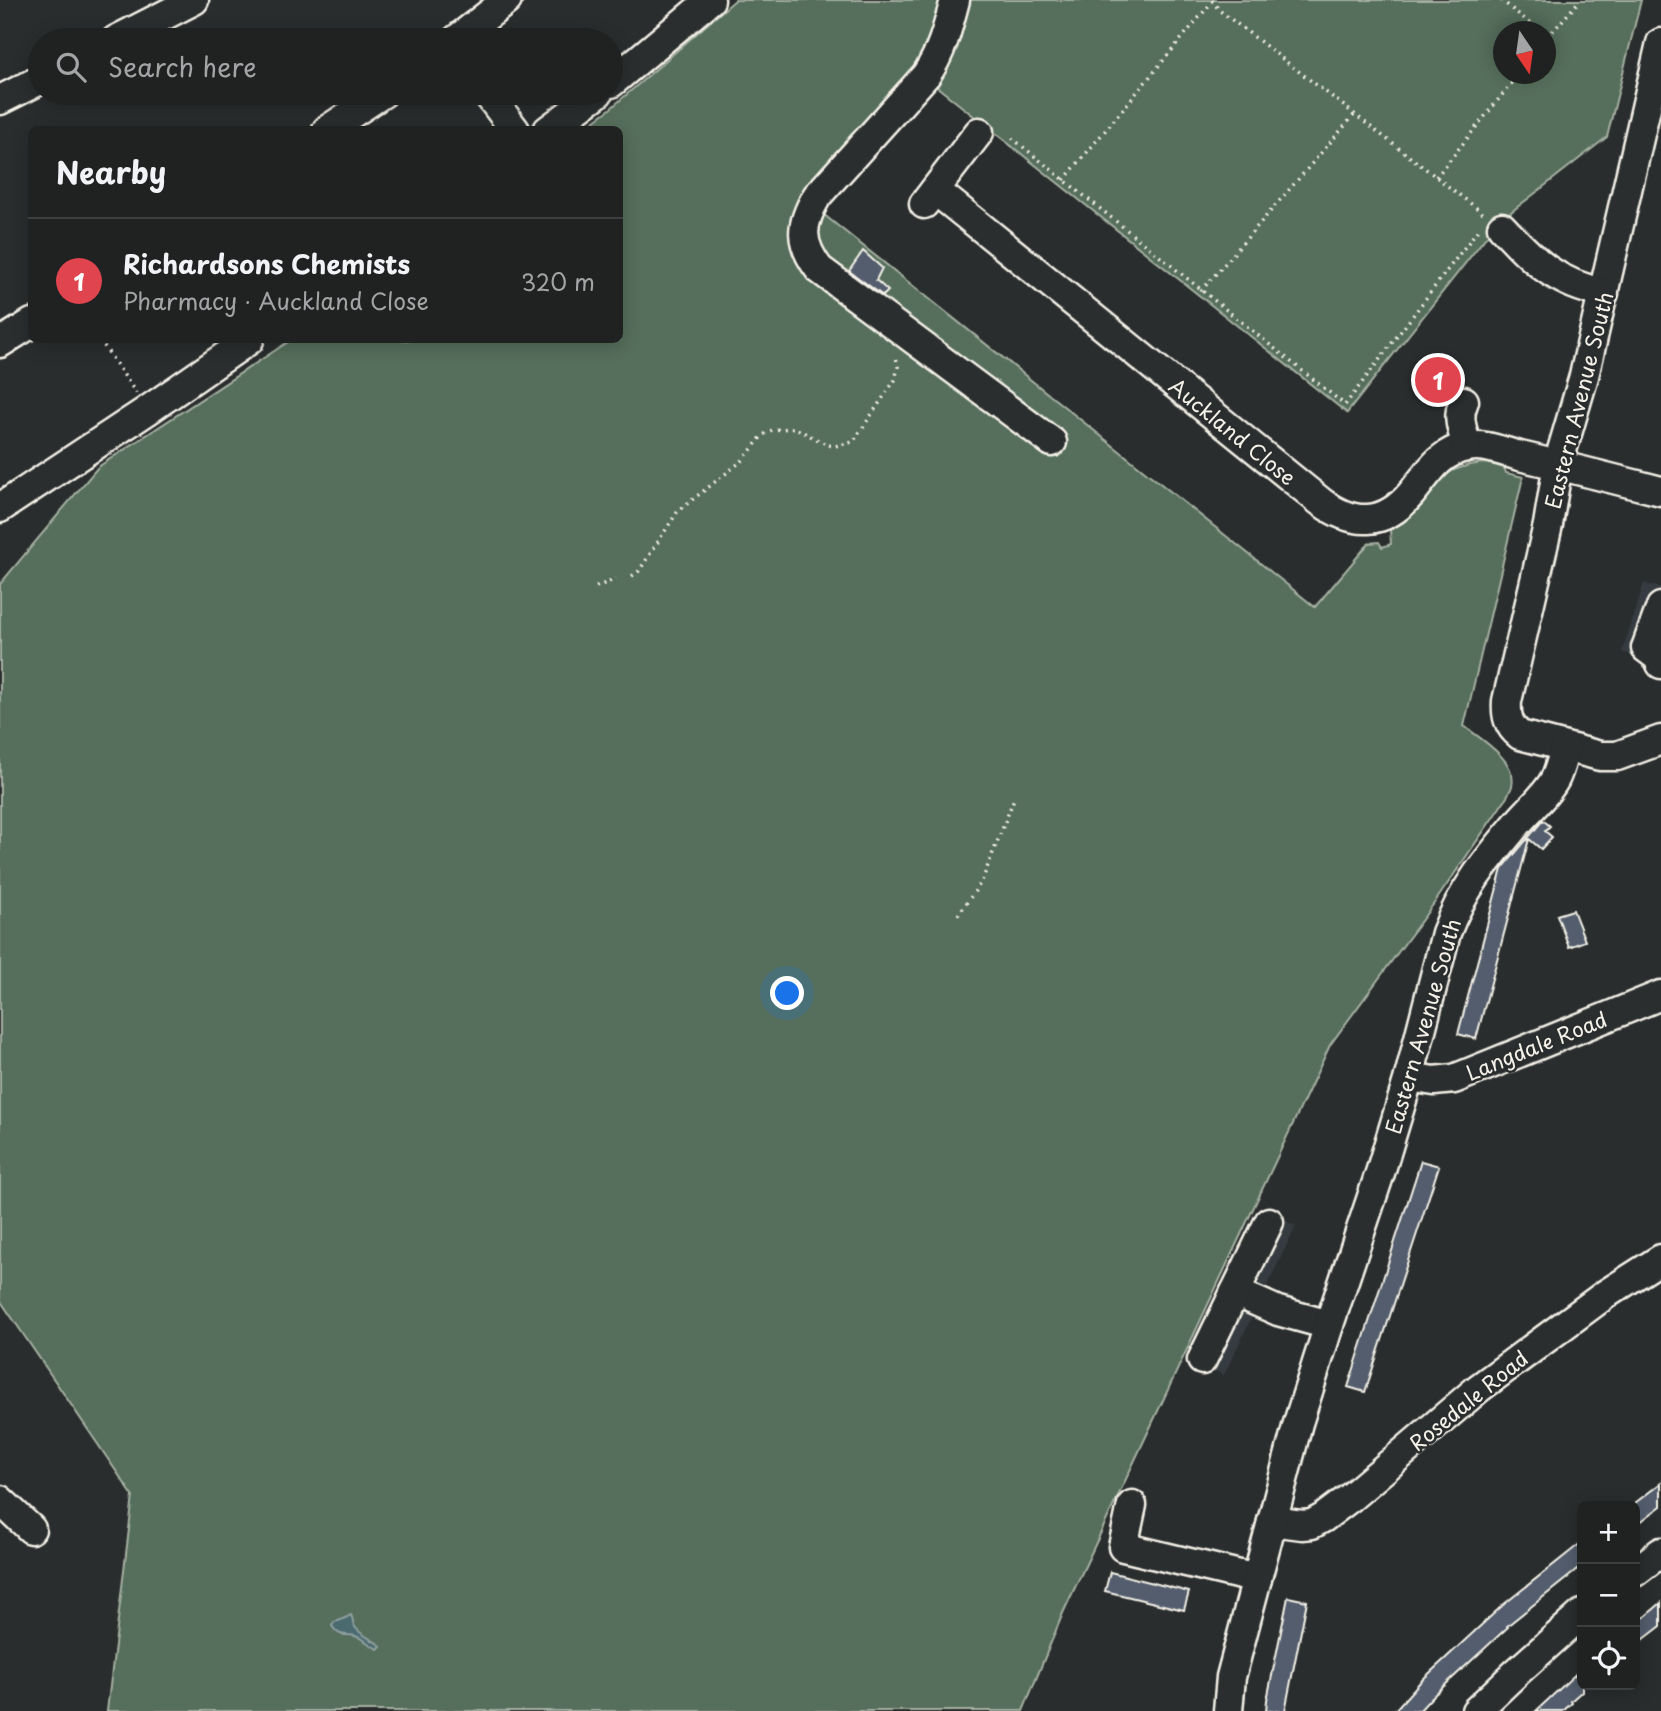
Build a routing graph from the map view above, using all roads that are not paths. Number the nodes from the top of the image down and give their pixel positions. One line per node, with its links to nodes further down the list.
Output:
1 (194, 0): 5 (street)
2 (507, 0): 6 (street)
3 (710, 0): 8 (street)
4 (956, 0): 24 (street)
5 (139, 28)
6 (471, 28)
7 (1661, 43): 19 (street, Eastern Avenue South)
8 (623, 73)
9 (28, 86): 10 (street)
10 (0, 100)
11 (365, 105): 14 (street)
12 (496, 105): 15 (street)
13 (582, 105): 16 (street)
14 (333, 126)
15 (511, 126)
16 (553, 126)
17 (979, 132): 25 (street, Auckland Close)
18 (1495, 222): 19 (street)
19 (1604, 293): 26 (street, Eastern Avenue South)
20 (28, 326): 21 (street)
21 (0, 343)
22 (245, 343): 28 (street)
23 (1464, 401): 25 (street)
24 (1052, 442)
25 (1467, 447): 26 (street)
26 (1558, 464): 27 (street); 32 (street, Eastern Avenue South)
27 (1661, 491)
28 (0, 508)
29 (1661, 607): 30 (street)
30 (1661, 664)
31 (1661, 740): 32 (street)
32 (1565, 748): 34 (street, Eastern Avenue South)
33 (1661, 995): 34 (street, Langdale Road)
34 (1409, 1077): 38 (street, Eastern Avenue South)
35 (1269, 1222): 37 (street)
36 (1661, 1259): 42 (street, Rosedale Road)
37 (1235, 1292): 38 (street); 39 (street)
38 (1329, 1325): 42 (street, Eastern Avenue South)
39 (1202, 1360)
40 (0, 1500): 43 (street)
41 (1132, 1505): 46 (street)
42 (1272, 1521): 46 (street, Eastern Avenue South)
43 (31, 1529)
44 (1661, 1552): 45 (street)
45 (1640, 1568)
46 (1257, 1579): 48 (street, Eastern Avenue South)
47 (1577, 1618): 49 (street)
48 (1228, 1711)
49 (1476, 1711)

